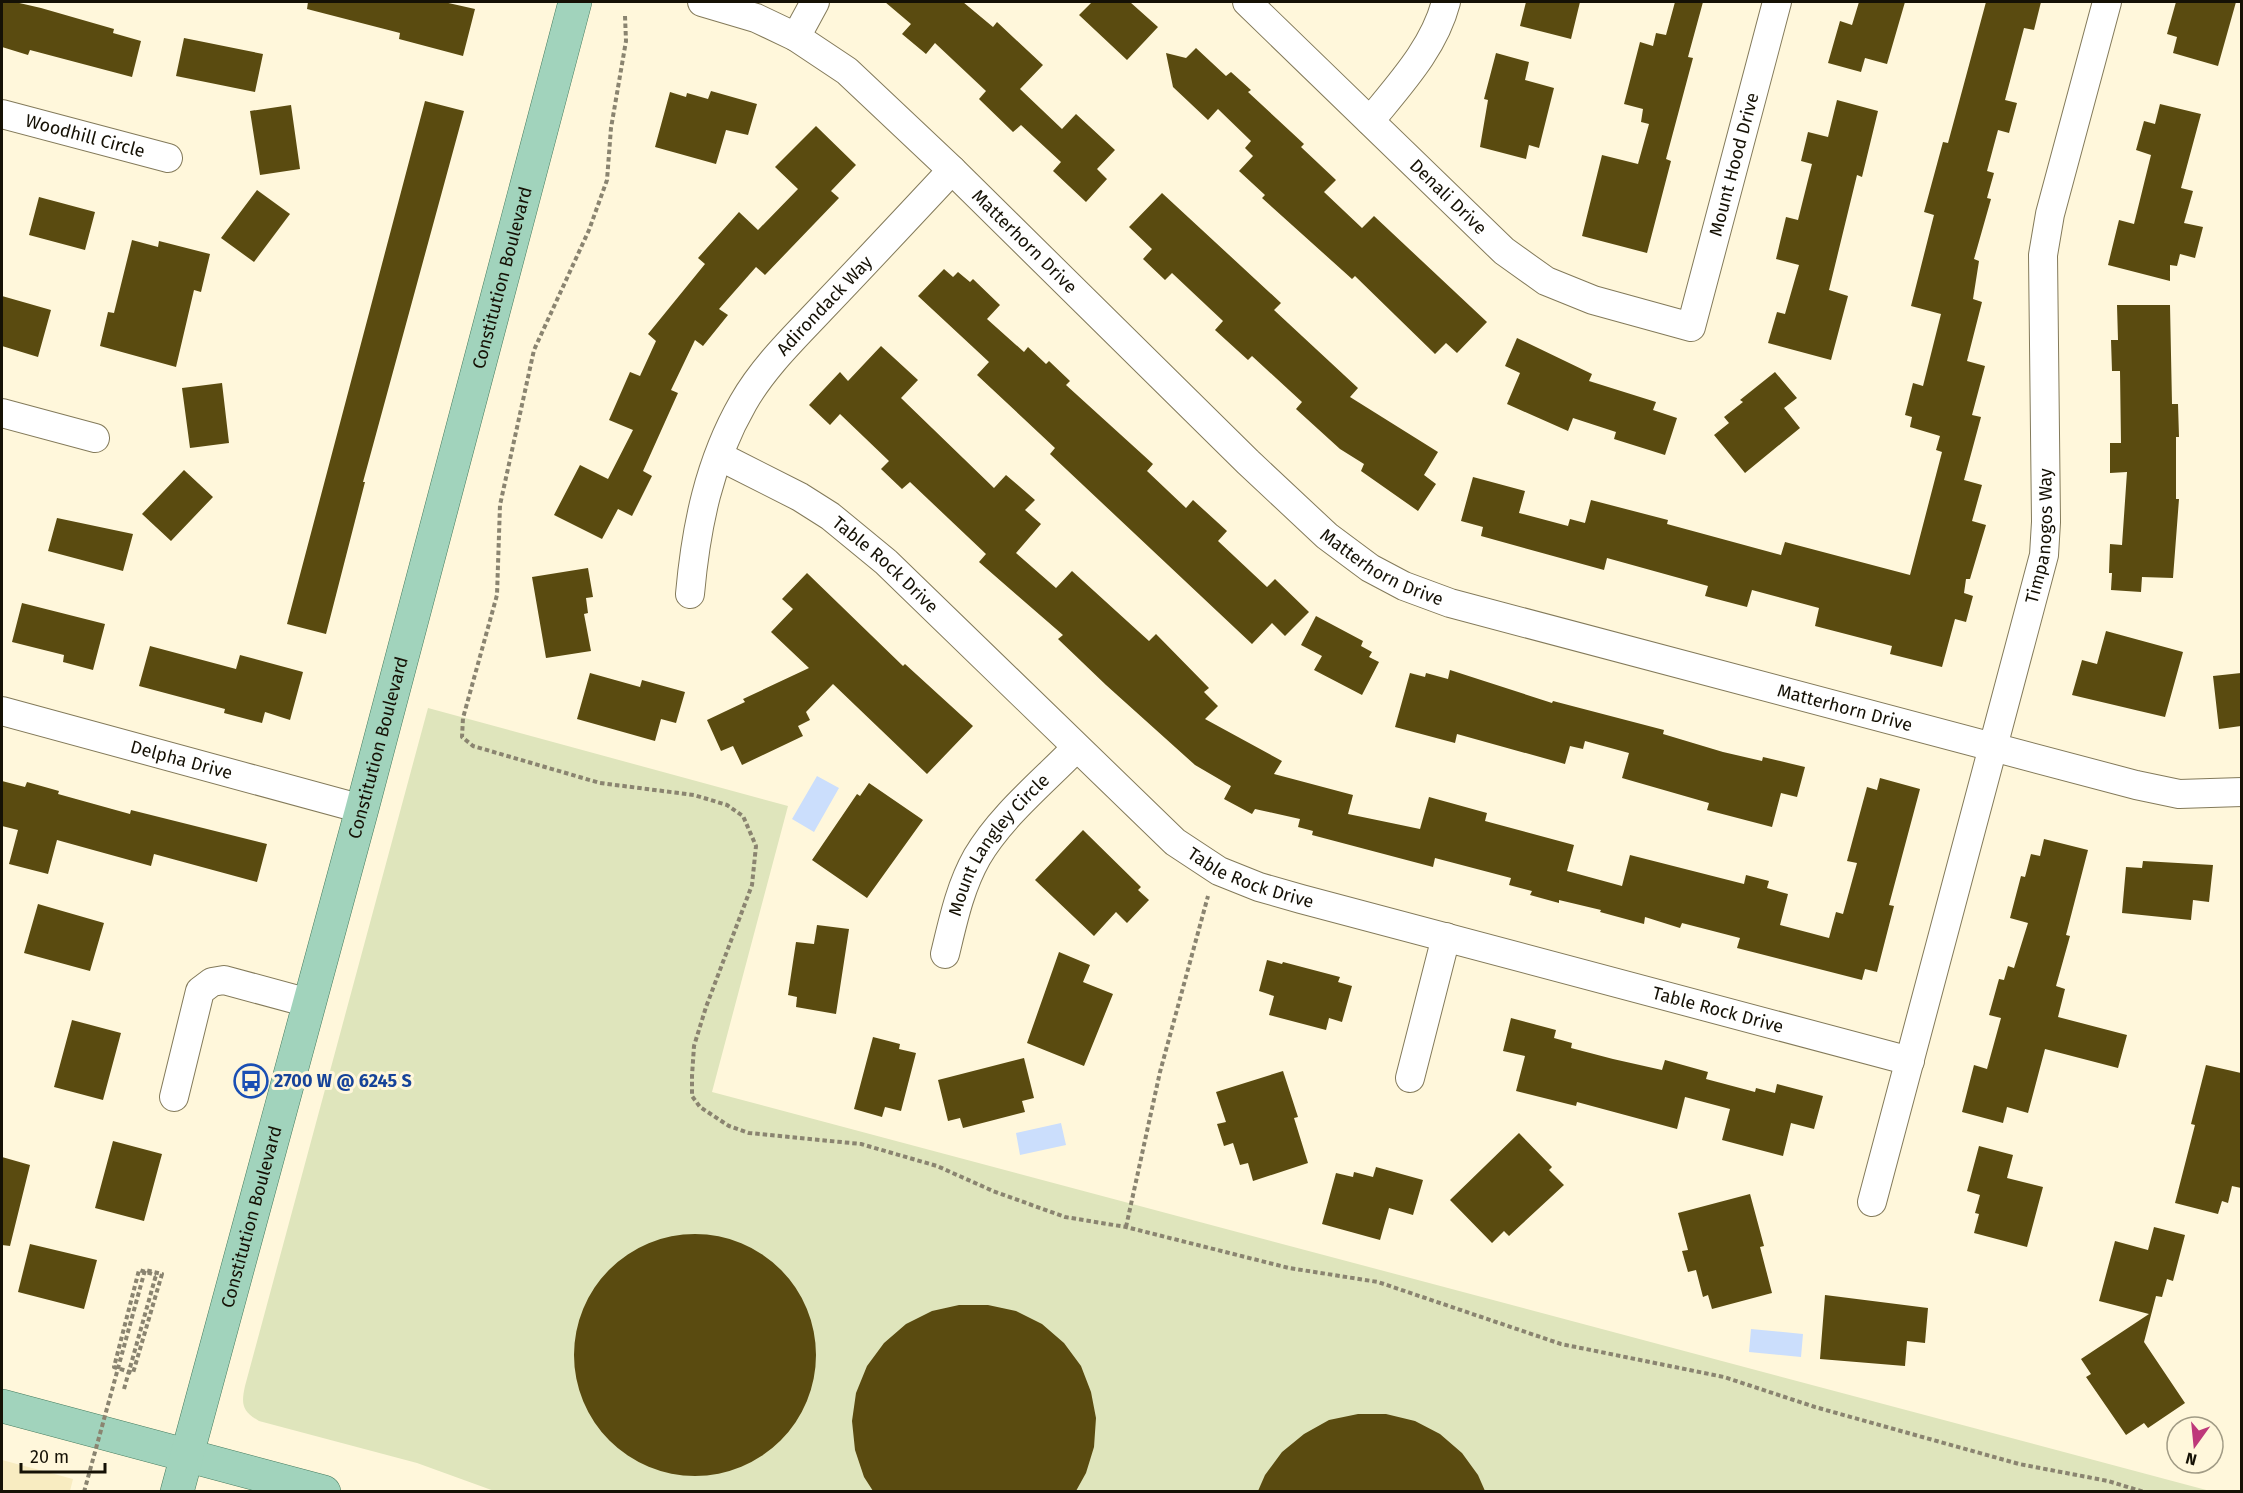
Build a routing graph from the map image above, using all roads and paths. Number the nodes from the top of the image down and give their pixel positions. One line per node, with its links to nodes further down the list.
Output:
1 (575, 2): 23 (main road, Constitution Boulevard)
2 (702, 2): 9 (street, Matterhorn Drive)
3 (815, 2): 9 (street)
4 (1247, 2): 11 (street, Denali Drive)
5 (1446, 2): 11 (street)
6 (1777, 2): 14 (street, Mount Hood Drive)
7 (2107, 2): 20 (street, Timpanogos Way)
8 (625, 15): 32 (path)
9 (796, 37): 13 (street, Matterhorn Drive)
10 (2, 114): 12 (street, Woodhill Circle)
11 (1370, 121): 14 (street, Denali Drive)
12 (168, 158)
13 (952, 170): 17 (street, Adirondack Way); 20 (street, Matterhorn Drive)
14 (1691, 327)
15 (2, 413): 16 (street)
16 (95, 438)
17 (719, 456): 18 (street, Adirondack Way); 21 (street, Table Rock Drive)
18 (690, 594)
19 (2, 711): 23 (street, Delpha Drive)
20 (1995, 747): 22 (street, Matterhorn Drive); 28 (street, Timpanogos Way)
21 (1076, 748): 25 (street, Table Rock Drive); 26 (street, Mount Langley Circle)
22 (2241, 792)
23 (362, 809): 27 (main road, Constitution Boulevard)
24 (1211, 887): 32 (path)
25 (1446, 937): 28 (street, Table Rock Drive); 29 (street)
26 (945, 954)
27 (309, 1003): 30 (street); 35 (main road, Constitution Boulevard)
28 (1910, 1061): 31 (street, Timpanogos Way)
29 (1410, 1078)
30 (174, 1097)
31 (1872, 1202)
32 (1126, 1227): 39 (path)
33 (124, 1389): 36 (path, bridge)
34 (2, 1406): 35 (main road)
35 (187, 1454): 37 (main road, Constitution Boulevard); 38 (main road)
36 (84, 1491)
37 (177, 1491)
38 (324, 1491)
39 (2144, 1491)

